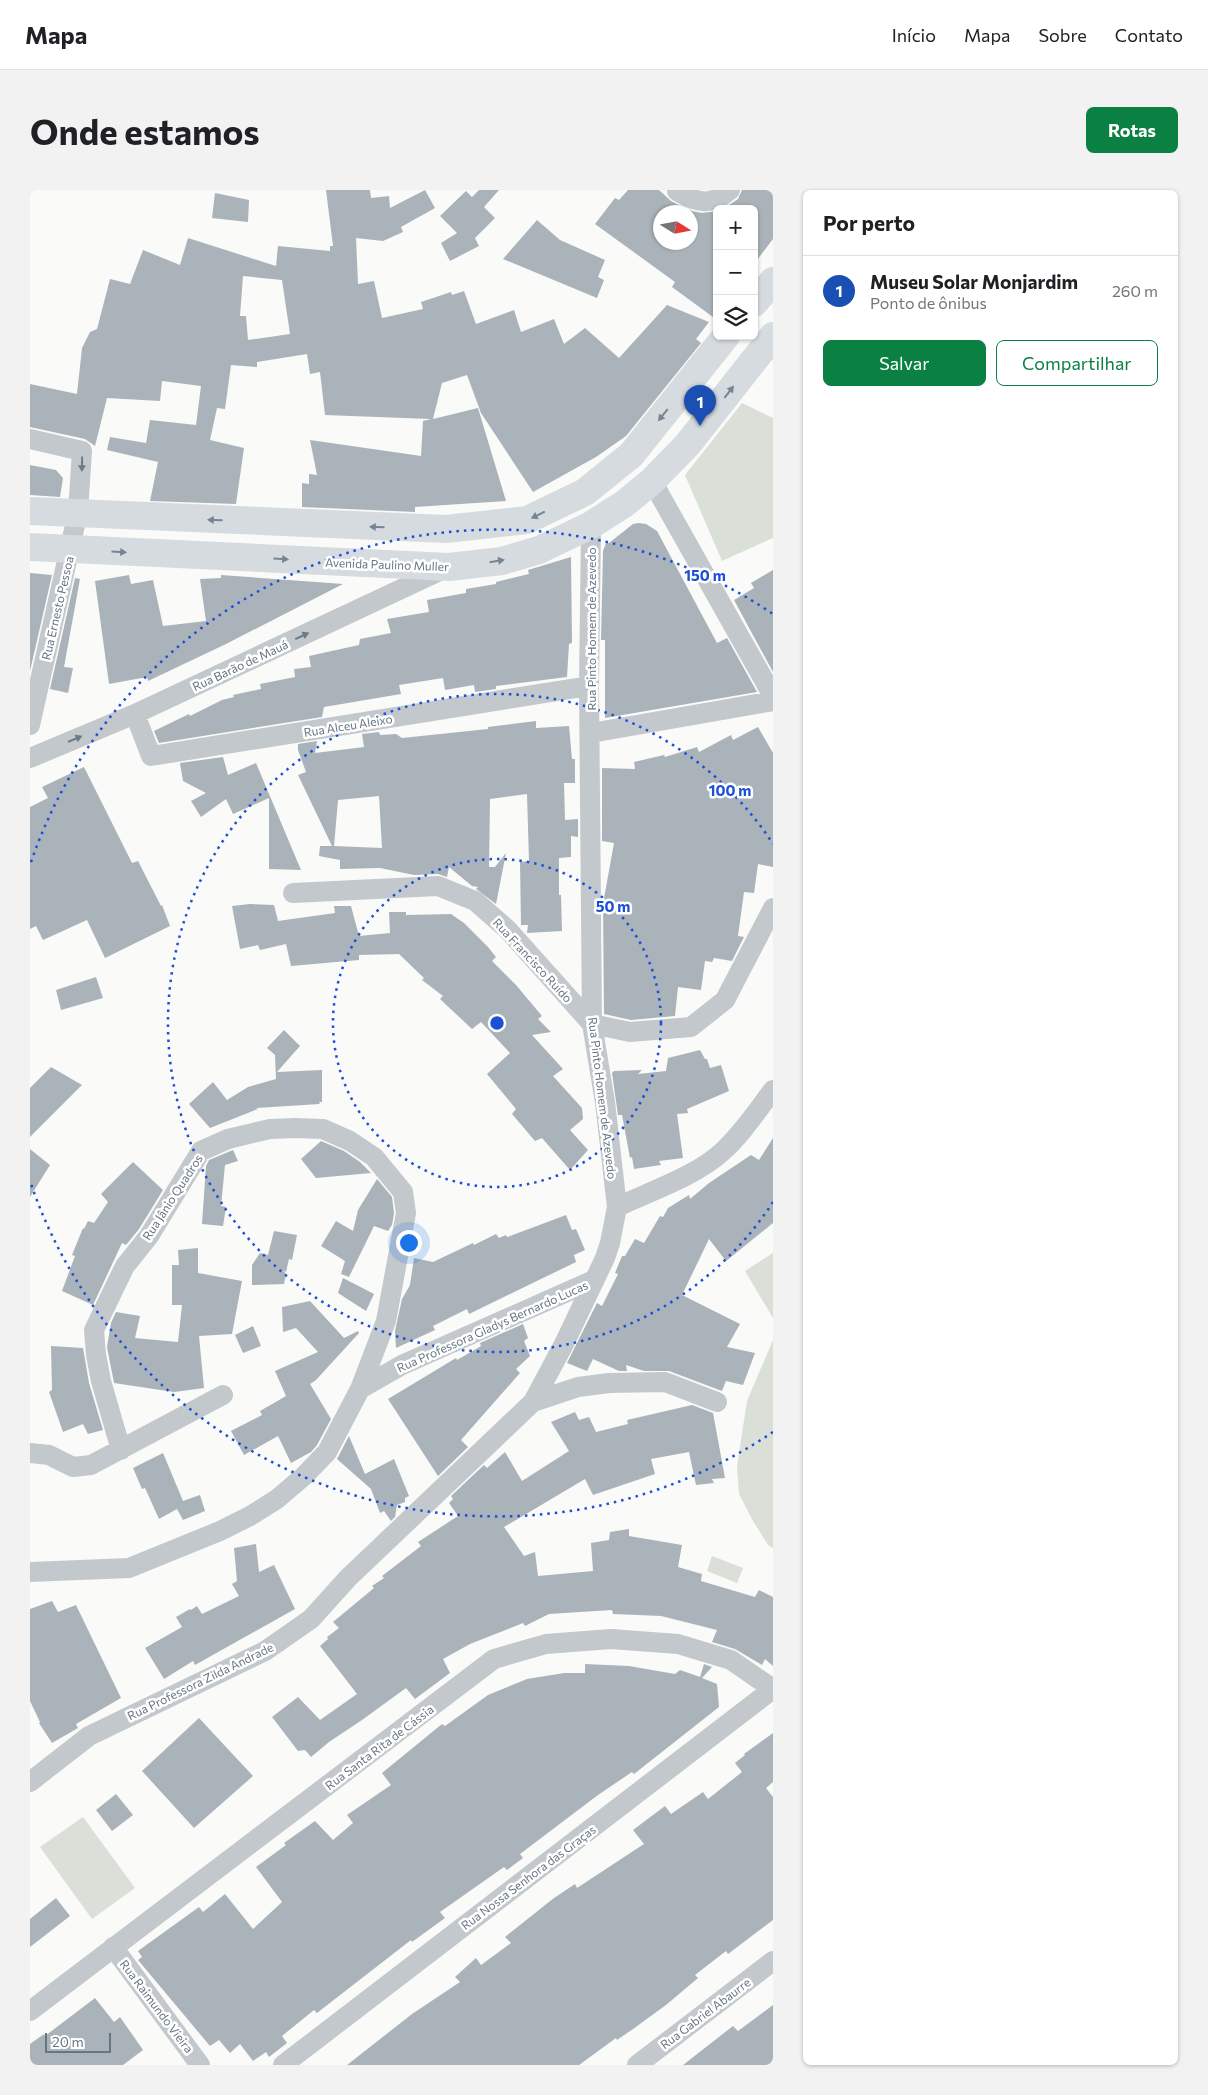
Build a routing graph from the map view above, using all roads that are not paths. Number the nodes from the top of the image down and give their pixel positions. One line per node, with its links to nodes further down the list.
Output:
1 (730, 190): 2 (street)
2 (678, 191)
3 (773, 281): 4 (main road)
4 (758, 298)
5 (773, 336): 8 (main road, Avenida Paulino Muller, one-way to 5)
6 (723, 340): 10 (main road, one-way to 10)
7 (30, 439): 10 (street, Rua Ernesto Pessoa, one-way to 10)
8 (652, 481): 11 (main road, Avenida Paulino Muller); 16 (street)
9 (30, 510): 10 (main road)
10 (78, 512): 13 (street, Rua Ernesto Pessoa)
11 (592, 525): 14 (main road, Avenida Paulino Muller, one-way to 11); 15 (street, Rua Pinto Homem de Azevedo)
12 (30, 547): 13 (main road, Avenida Paulino Muller)
13 (70, 550): 14 (main road, Avenida Paulino Muller, one-way to 14); 19 (street, Rua Ernesto Pessoa)
14 (449, 567): 18 (street, Rua Barão de Mauá, one-way to 14)
15 (589, 686): 18 (street, Rua Alceu Aleixo); 20 (street, Rua Pinto Homem de Azevedo)
16 (773, 696)
17 (773, 701): 20 (street)
18 (135, 714): 21 (street, Rua Barão de Mauá, one-way to 18)
19 (30, 725)
20 (591, 733): 24 (street, Rua Pinto Homem de Azevedo)
21 (30, 758)
22 (293, 893): 24 (street, Rua Francisco Ruído)
23 (773, 908): 24 (street)
24 (592, 1024): 26 (street, Rua Pinto Homem de Azevedo)
25 (773, 1090): 26 (street)
26 (617, 1207): 27 (street, Rua Pinto Homem de Azevedo)
27 (594, 1280): 28 (street, Rua Professora Gladys Bernardo Lucas); 30 (street, Rua Professora Gladys Bernardo Lucas)
28 (360, 1389): 32 (street, Rua Jânio Quadros); 34 (street)
29 (224, 1395): 32 (street)
30 (533, 1402): 31 (street); 36 (street, Rua Professora Zilda Andrade)
31 (717, 1402)
32 (121, 1450): 33 (street)
33 (30, 1454)
34 (30, 1572)
35 (773, 1689): 37 (street, Rua Santa Rita de Cássia); 41 (street, Rua Nossa Senhora das Graças)
36 (30, 1782)
37 (113, 1948): 39 (street, Rua Santa Rita de Cássia); 40 (street, Rua Raimundo Vieira)
38 (773, 1961): 42 (street, Rua Gabriel Abaurre)
39 (30, 2011)
40 (200, 2065)
41 (282, 2065)
42 (637, 2065)

